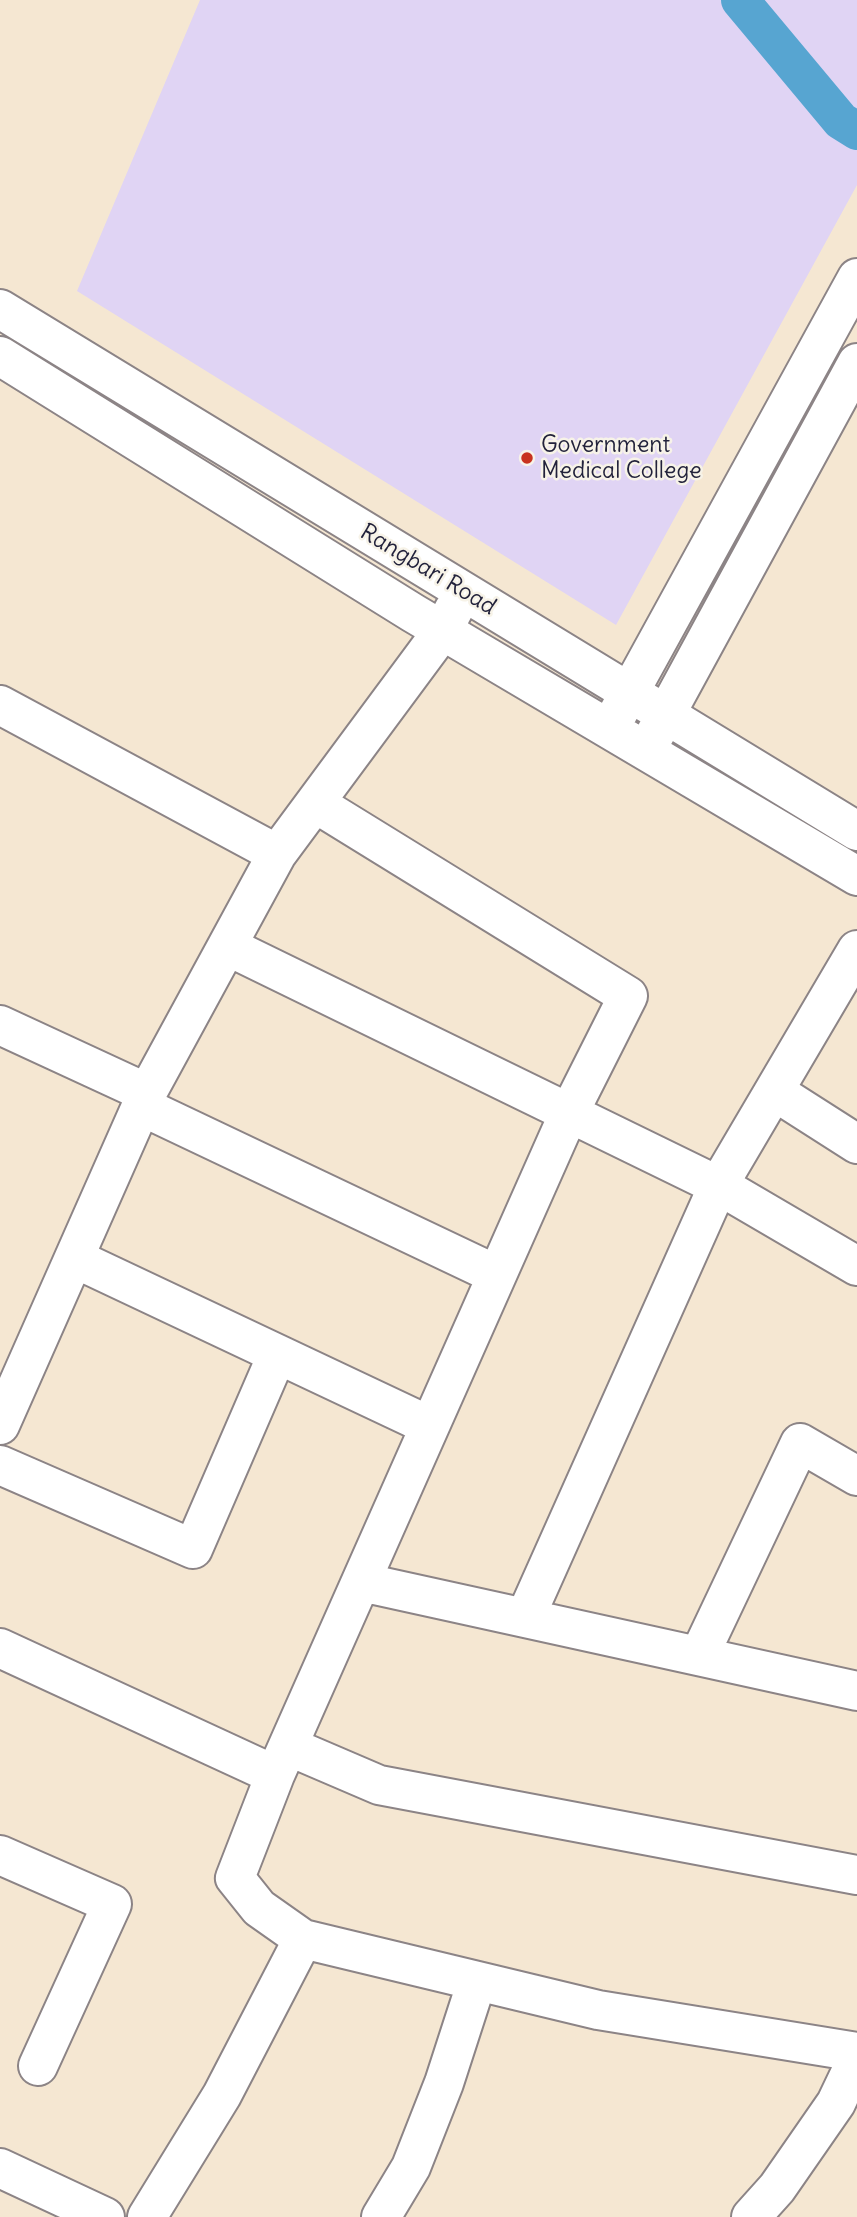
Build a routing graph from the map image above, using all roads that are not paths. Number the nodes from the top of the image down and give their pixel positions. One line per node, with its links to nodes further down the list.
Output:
1 (857, 278): 7 (street)
2 (0, 309): 5 (street, Rangbari Road)
3 (0, 356): 6 (street, Rangbari Road)
4 (857, 363): 9 (street)
5 (463, 591): 6 (street); 7 (street, Rangbari Road)
6 (443, 630): 10 (street, Rangbari Road); 12 (street)
7 (629, 692): 9 (street, Rangbari Road); 10 (street)
8 (0, 705): 14 (street)
9 (665, 713): 11 (street); 13 (street, Rangbari Road)
10 (609, 729): 11 (street, Rangbari Road)
11 (647, 751): 15 (street, Rangbari Road)
12 (315, 803): 14 (street); 21 (street)
13 (857, 831)
14 (277, 854): 16 (street)
15 (857, 876)
16 (227, 946): 20 (street); 21 (street)
17 (857, 950): 19 (street)
18 (0, 1025): 20 (street)
19 (774, 1091): 22 (street); 23 (street)
20 (144, 1100): 24 (street); 26 (street)
21 (569, 1113): 23 (street); 26 (street)
22 (857, 1144)
23 (718, 1186): 25 (street); 33 (street)
24 (74, 1258): 27 (street); 28 (street)
25 (857, 1266)
26 (497, 1275): 29 (street)
27 (278, 1355): 29 (street); 30 (street)
28 (0, 1425)
29 (430, 1426): 32 (street)
30 (0, 1465)
31 (857, 1476): 35 (street)
32 (361, 1581): 33 (street); 37 (street)
33 (525, 1618): 35 (street)
34 (0, 1648): 37 (street)
35 (699, 1656): 36 (street)
36 (857, 1691)
37 (282, 1761): 39 (street); 40 (street)
38 (0, 1855): 44 (street)
39 (857, 1875)
40 (303, 1939): 41 (street); 47 (street)
41 (477, 1981): 42 (street); 48 (street)
42 (857, 2052)
43 (857, 2059): 49 (street)
44 (38, 2066)
45 (0, 2168): 46 (street)
46 (105, 2217)
47 (147, 2217)
48 (381, 2217)
49 (751, 2217)

